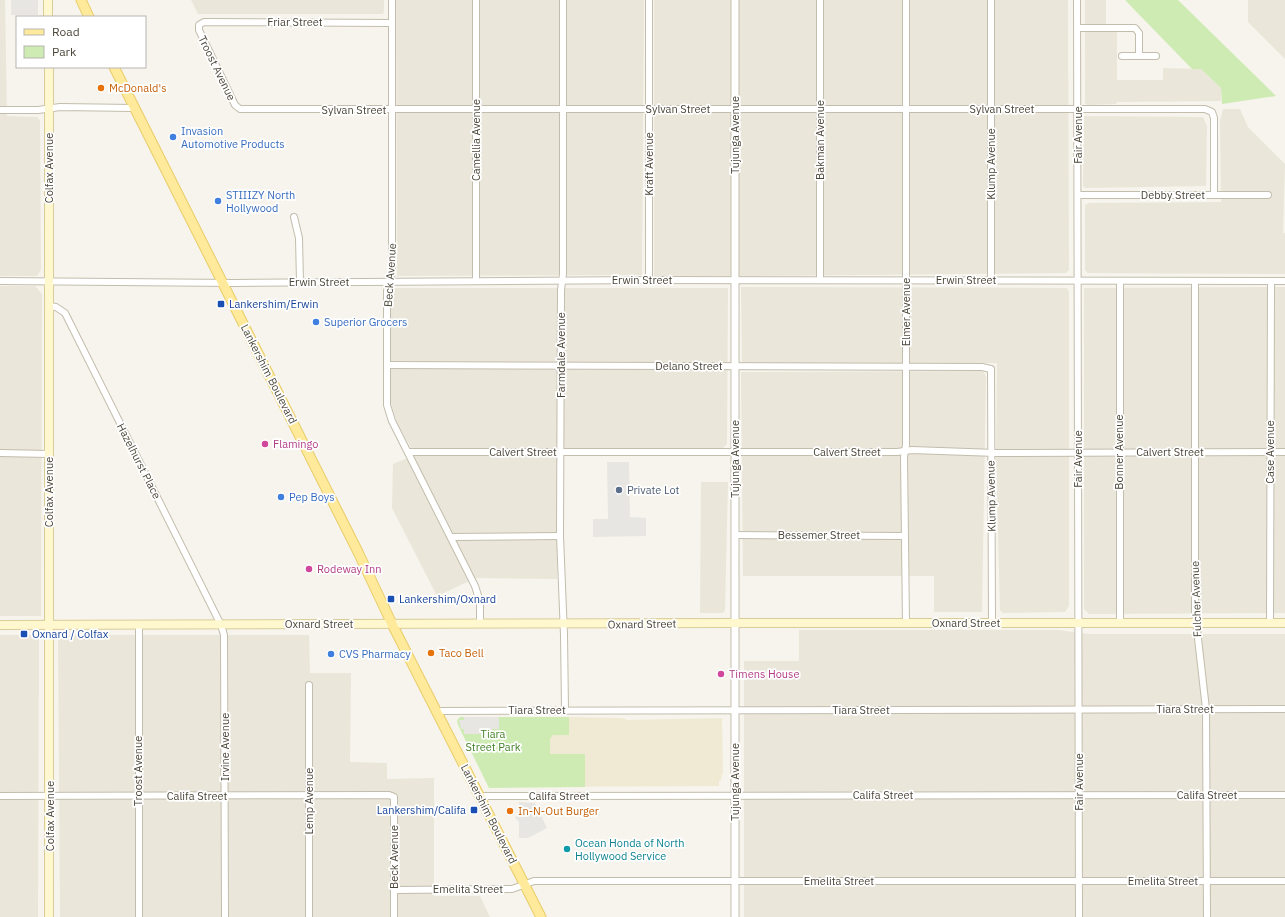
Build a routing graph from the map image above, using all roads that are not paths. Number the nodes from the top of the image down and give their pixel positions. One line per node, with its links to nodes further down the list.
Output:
1 (48, 0): 13 (main road)
2 (52, 0): 14 (street)
3 (81, 0): 15 (main road)
4 (392, 0): 16 (street, Beck Avenue)
5 (476, 0): 32 (street, Camellia Avenue)
6 (563, 0): 33 (street, Farmdale Avenue)
7 (649, 0): 26 (street, Kraft Avenue)
8 (735, 0): 34 (street, Tujunga Avenue)
9 (820, 0): 27 (street, Bakman Avenue)
10 (906, 0): 35 (street, Elmer Avenue)
11 (991, 0): 36 (street, Klump Avenue)
12 (1077, 0): 18 (street, Fair Avenue)
13 (49, 16)
14 (49, 16)
15 (89, 16)
16 (392, 23): 17 (street, Friar Street); 31 (street, Beck Avenue)
17 (199, 25): 30 (street, Troost Avenue)
18 (1078, 28): 20 (street); 28 (street, Fair Avenue)
19 (1122, 56): 20 (street)
20 (1139, 56): 21 (street)
21 (1156, 56)
22 (49, 68): 25 (main road, Colfax Avenue)
23 (114, 68): 24 (main road, Lankershim Boulevard)
24 (134, 108): 25 (street); 56 (main road, Lankershim Boulevard)
25 (49, 109): 29 (street); 55 (main road, Colfax Avenue)
26 (649, 109): 33 (street, Sylvan Street); 34 (street, Sylvan Street); 41 (street, Kraft Avenue)
27 (820, 109): 34 (street, Sylvan Street); 35 (street, Sylvan Street); 43 (street, Bakman Avenue)
28 (1078, 109): 36 (street, Sylvan Street); 37 (street, Fair Avenue); 38 (street, Sylvan Street)
29 (0, 110)
30 (240, 110): 31 (street, Sylvan Street)
31 (392, 110): 32 (street, Sylvan Street); 47 (street, Beck Avenue)
32 (476, 110): 33 (street, Sylvan Street); 48 (street, Camellia Avenue)
33 (563, 110): 49 (street, Farmdale Avenue)
34 (734, 110): 42 (street, Tujunga Avenue)
35 (906, 110): 36 (street, Sylvan Street); 44 (street, Elmer Avenue)
36 (991, 110): 45 (street, Klump Avenue)
37 (1078, 195): 38 (street, Debby Street); 50 (street, Fair Avenue)
38 (1214, 195): 39 (street, Debby Street)
39 (1268, 195)
40 (294, 217): 57 (street)
41 (649, 280): 42 (street, Erwin Street); 49 (street, Erwin Street)
42 (735, 280): 43 (street, Erwin Street); 61 (street, Tujunga Avenue)
43 (820, 280): 44 (street, Erwin Street)
44 (906, 280): 45 (street, Erwin Street); 62 (street, Elmer Avenue)
45 (991, 280): 50 (street, Erwin Street)
46 (0, 281): 55 (street, Erwin Street)
47 (389, 281): 48 (street, Erwin Street); 57 (street, Erwin Street); 59 (street, Beck Avenue)
48 (476, 281): 49 (street, Erwin Street)
49 (562, 281): 60 (street, Farmdale Avenue)
50 (1078, 281): 51 (street, Erwin Street); 69 (street, Fair Avenue)
51 (1120, 281): 52 (street, Erwin Street); 70 (street, Bonner Avenue)
52 (1195, 281): 53 (street, Erwin Street); 71 (street, Fulcher Avenue)
53 (1270, 281): 54 (street, Erwin Street); 72 (street, Case Avenue)
54 (1285, 281)
55 (48, 282): 56 (street, Erwin Street); 58 (main road, Colfax Avenue)
56 (223, 282): 57 (street, Erwin Street); 86 (main road, Lankershim Boulevard)
57 (300, 282)
58 (48, 306): 75 (main road, Colfax Avenue); 93 (street, Hazelhurst Place)
59 (387, 365): 60 (street, Delano Street); 65 (street, Beck Avenue)
60 (561, 366): 61 (street, Delano Street); 66 (street, Farmdale Avenue)
61 (735, 366): 62 (street, Delano Street); 67 (street, Tujunga Avenue)
62 (906, 366): 63 (street, Delano Street); 64 (street, Elmer Avenue)
63 (991, 369): 68 (street, Klump Avenue)
64 (905, 451): 67 (street, Calvert Street); 68 (street, Calvert Street); 78 (street, Elmer Avenue)
65 (408, 452): 66 (street, Calvert Street); 79 (street, Beck Avenue)
66 (560, 452): 67 (street, Calvert Street); 77 (street, Farmdale Avenue)
67 (735, 452): 76 (street, Tujunga Avenue)
68 (990, 452): 69 (street, Calvert Street); 82 (street, Klump Avenue)
69 (1078, 452): 70 (street, Calvert Street); 83 (street, Fair Avenue)
70 (1119, 452): 71 (street, Calvert Street); 89 (street, Bonner Avenue)
71 (1194, 452): 72 (street, Calvert Street); 90 (street, Fulcher Avenue)
72 (1270, 452): 73 (street, Calvert Street); 84 (street, Case Avenue)
73 (1285, 452)
74 (0, 454): 75 (street)
75 (49, 454): 92 (main road, Colfax Avenue)
76 (735, 535): 78 (street, Bessemer Street); 80 (street, Tujunga Avenue)
77 (560, 536): 79 (street); 88 (street, Farmdale Avenue)
78 (904, 536): 81 (street, Elmer Avenue)
79 (451, 537): 87 (street, Beck Avenue)
80 (734, 622): 81 (main road, Oxnard Street); 88 (main road, Oxnard Street); 101 (street, Tujunga Avenue)
81 (906, 623): 82 (main road, Oxnard Street)
82 (992, 623): 83 (main road, Oxnard Street)
83 (1078, 623): 89 (main road, Oxnard Street); 96 (street, Fair Avenue)
84 (1270, 623): 85 (main road, Oxnard Street); 90 (main road, Oxnard Street)
85 (1285, 623)
86 (392, 624): 87 (main road, Oxnard Street); 93 (main road, Oxnard Street); 99 (main road, Lankershim Boulevard)
87 (480, 624): 88 (main road, Oxnard Street)
88 (562, 624): 100 (street, Farmdale Avenue)
89 (1120, 624): 90 (main road, Oxnard Street)
90 (1196, 624): 97 (street, Fulcher Avenue)
91 (0, 625): 92 (main road, Oxnard Street)
92 (50, 625): 94 (main road, Oxnard Street); 108 (main road, Colfax Avenue)
93 (222, 625): 94 (main road, Oxnard Street); 109 (street, Irvine Avenue)
94 (139, 626): 102 (street, Troost Avenue)
95 (309, 685): 110 (street, Lemp Avenue)
96 (1079, 709): 97 (street, Tiara Street); 101 (street, Tiara Street); 104 (street, Fair Avenue)
97 (1206, 709): 98 (street, Tiara Street); 105 (street, Fulcher Avenue)
98 (1285, 709)
99 (437, 710): 100 (street, Tiara Street); 111 (main road, Lankershim Boulevard)
100 (564, 710): 101 (street, Tiara Street)
101 (735, 710): 103 (street, Tujunga Avenue)
102 (138, 795): 108 (street, Califa Street); 109 (street, Califa Street); 120 (street, Troost Avenue)
103 (735, 795): 104 (street, Califa Street); 111 (street, Califa Street); 113 (street, Tujunga Avenue)
104 (1079, 795): 105 (street, Califa Street); 114 (street, Fair Avenue)
105 (1207, 795): 106 (street, Califa Street); 115 (street, Fulcher Avenue)
106 (1285, 795)
107 (0, 796): 108 (street, Califa Street)
108 (50, 796): 119 (main road, Colfax Avenue)
109 (225, 796): 110 (street, Califa Street); 121 (street, Irvine Avenue)
110 (308, 796): 112 (street, Califa Street); 122 (street, Lemp Avenue)
111 (480, 796): 117 (main road, Lankershim Boulevard)
112 (394, 797): 118 (street, Beck Avenue)
113 (735, 881): 114 (street, Emelita Street); 117 (street, Emelita Street); 125 (street, Tujunga Avenue)
114 (1079, 881): 115 (street, Emelita Street); 126 (street, Fair Avenue)
115 (1207, 881): 116 (street, Emelita Street); 127 (street, Fulcher Avenue)
116 (1285, 881)
117 (524, 884): 118 (street, Emelita Street); 124 (main road, Lankershim Boulevard)
118 (394, 890): 123 (street, Beck Avenue)
119 (50, 917)
120 (139, 917)
121 (225, 917)
122 (309, 917)
123 (394, 917)
124 (541, 917)
125 (735, 917)
126 (1079, 917)
127 (1207, 917)

